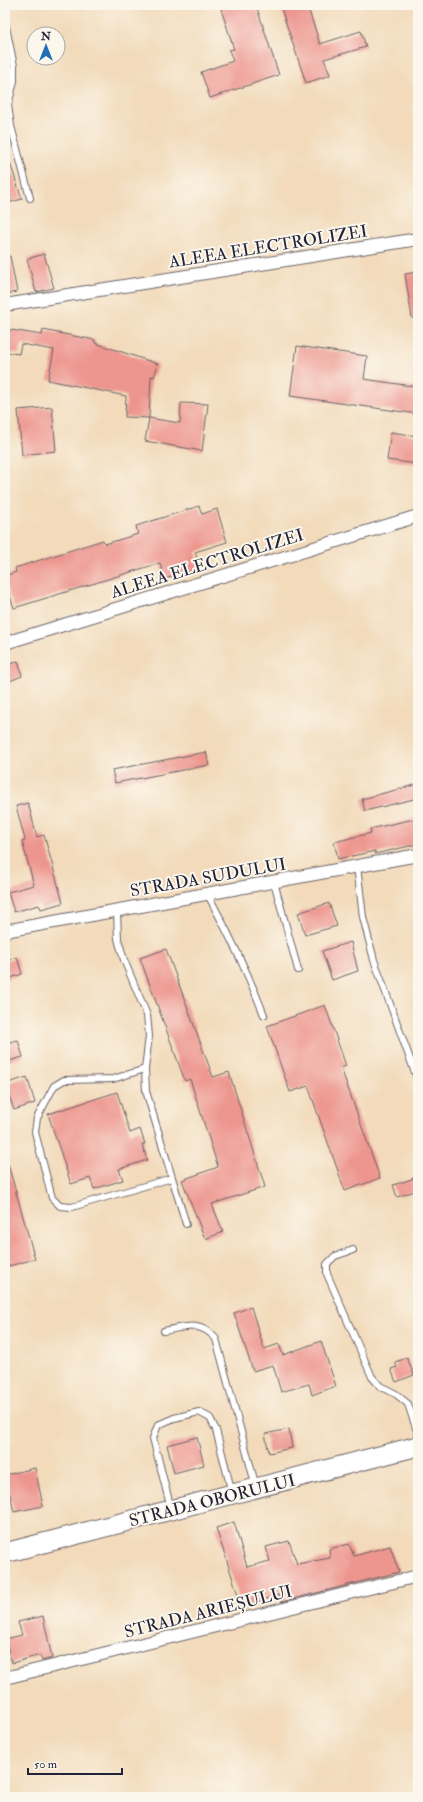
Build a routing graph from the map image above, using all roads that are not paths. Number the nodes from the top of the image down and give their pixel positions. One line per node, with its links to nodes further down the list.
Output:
1 (5, 22): 2 (lane)
2 (30, 198)
3 (418, 239): 4 (street, ALEEA ELECTROLIZEI)
4 (5, 305)
5 (418, 516): 6 (street, ALEEA ELECTROLIZEI)
6 (5, 643)
7 (418, 855): 8 (street, STRADA SUDULUI)
8 (358, 866): 9 (street, STRADA SUDULUI); 16 (lane)
9 (274, 882): 10 (street, STRADA SUDULUI); 13 (lane)
10 (208, 894): 11 (street, STRADA SUDULUI); 14 (lane)
11 (117, 911): 12 (street, STRADA SUDULUI); 15 (lane)
12 (5, 931)
13 (298, 970)
14 (264, 1015)
15 (145, 1069): 17 (lane); 17 (lane)
16 (418, 1081)
17 (172, 1178): 18 (lane)
18 (186, 1224)
19 (353, 1250): 21 (lane)
20 (164, 1331): 23 (lane)
21 (418, 1434)
22 (418, 1446): 23 (main road, STRADA OBORULUI)
23 (256, 1488): 24 (main road, STRADA OBORULUI)
24 (233, 1494): 25 (main road, STRADA OBORULUI); 25 (lane)
25 (171, 1510): 26 (main road, STRADA OBORULUI)
26 (5, 1553)
27 (418, 1576): 28 (street, STRADA ARIEȘULUI)
28 (5, 1678)

